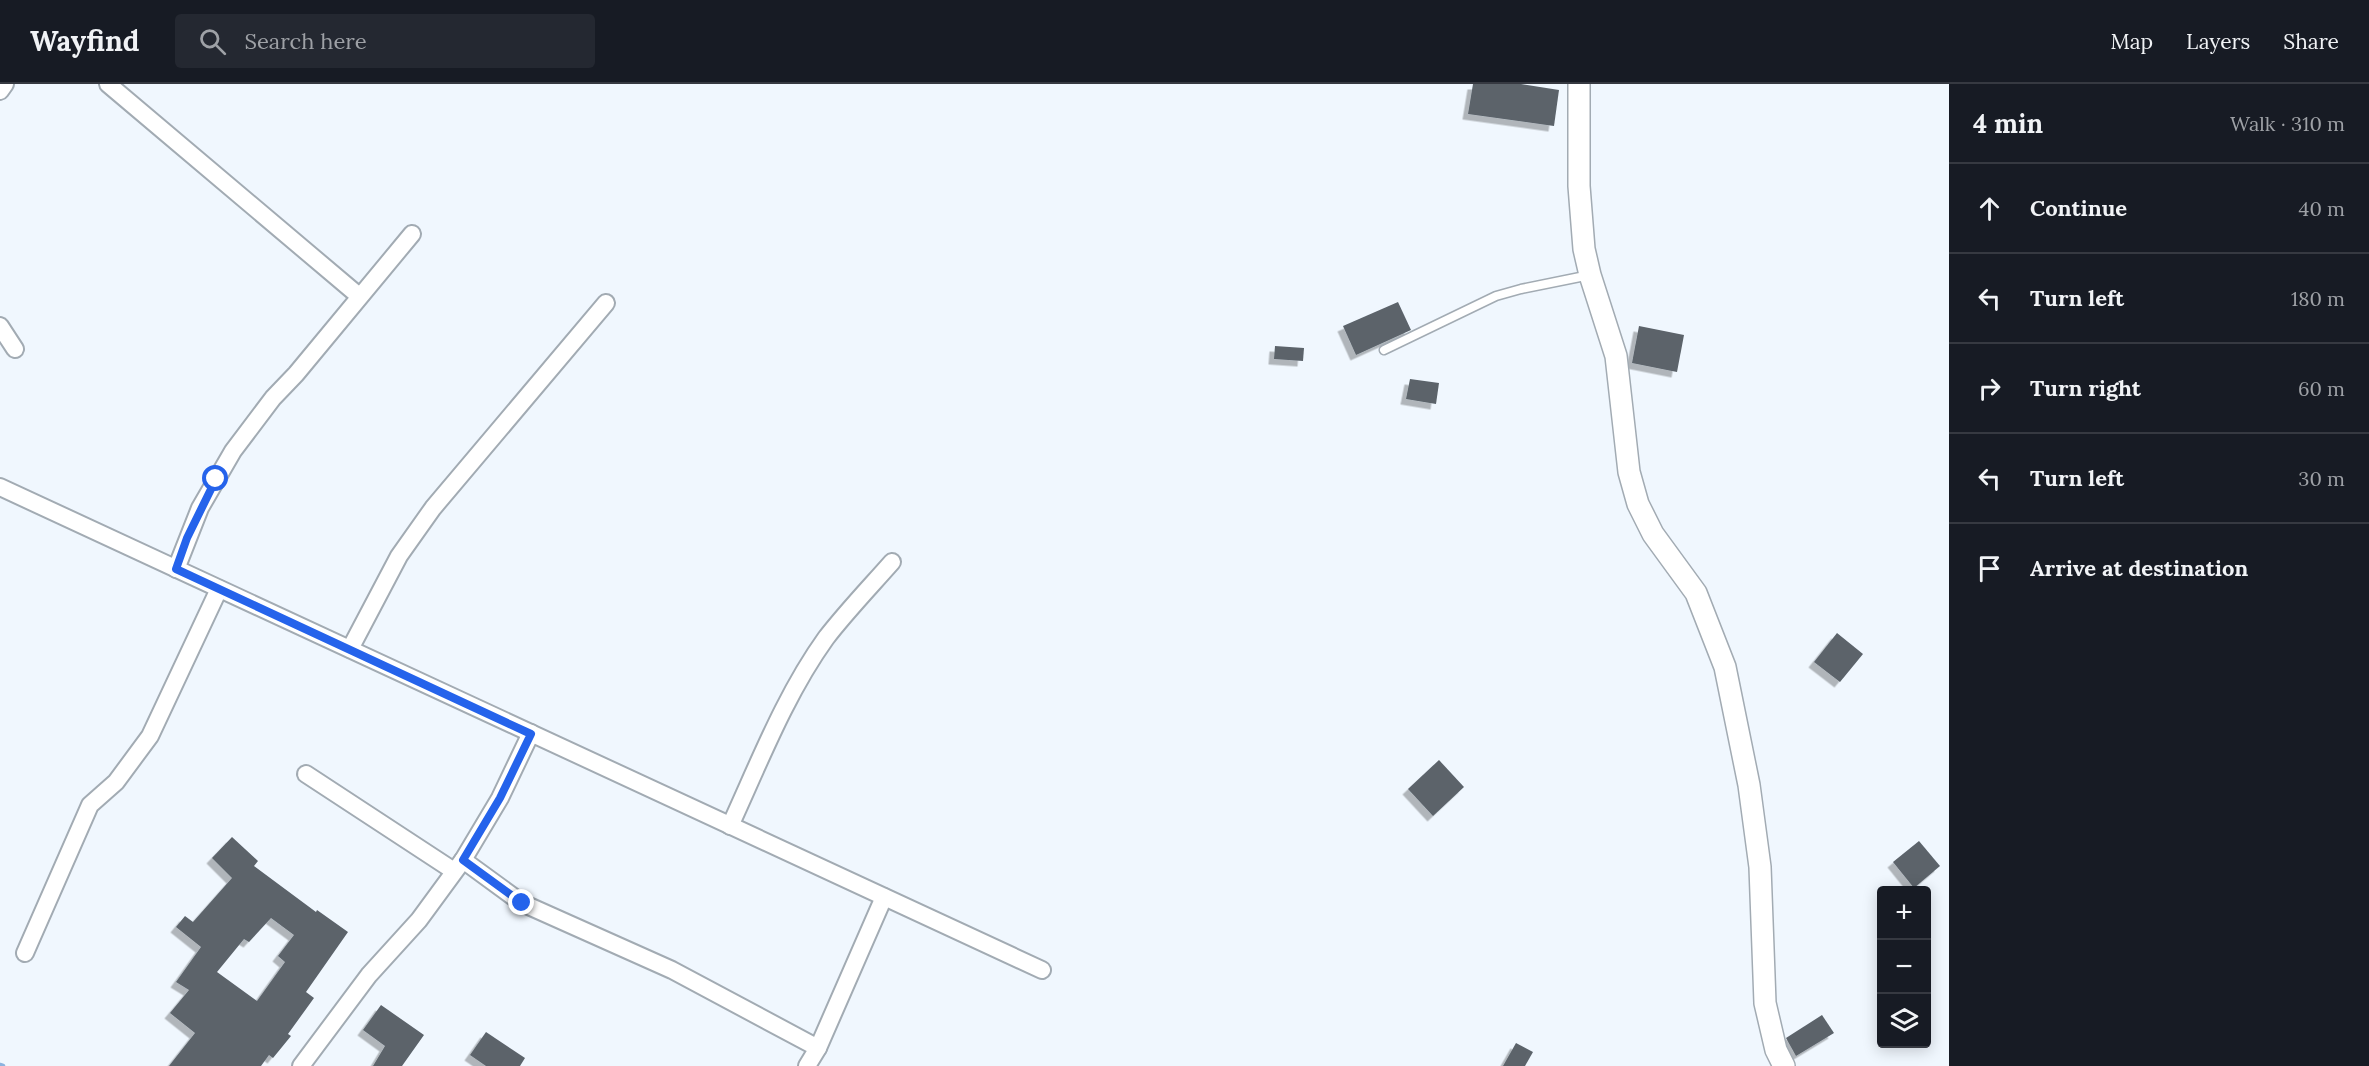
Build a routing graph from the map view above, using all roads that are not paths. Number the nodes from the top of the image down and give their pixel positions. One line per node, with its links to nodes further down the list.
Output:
1 (6, 84): 4 (street)
2 (108, 84): 7 (street)
3 (1579, 84): 6 (street)
4 (0, 91)
5 (412, 234): 7 (street)
6 (1590, 275): 11 (lane); 27 (street)
7 (359, 296): 14 (street)
8 (606, 303): 16 (street)
9 (0, 326): 10 (street)
10 (15, 349)
11 (1384, 350)
12 (0, 487): 14 (street)
13 (892, 562): 19 (street)
14 (176, 569): 15 (street)
15 (219, 589): 16 (street); 22 (street)
16 (350, 649): 17 (street)
17 (531, 734): 19 (street); 20 (street)
18 (306, 774): 20 (street)
19 (730, 826): 21 (street)
20 (458, 866): 24 (street); 25 (street)
21 (884, 897): 23 (street); 24 (street)
22 (25, 953)
23 (1042, 970)
24 (818, 1048): 26 (street)
25 (301, 1066)
26 (807, 1066)
27 (1784, 1066)

